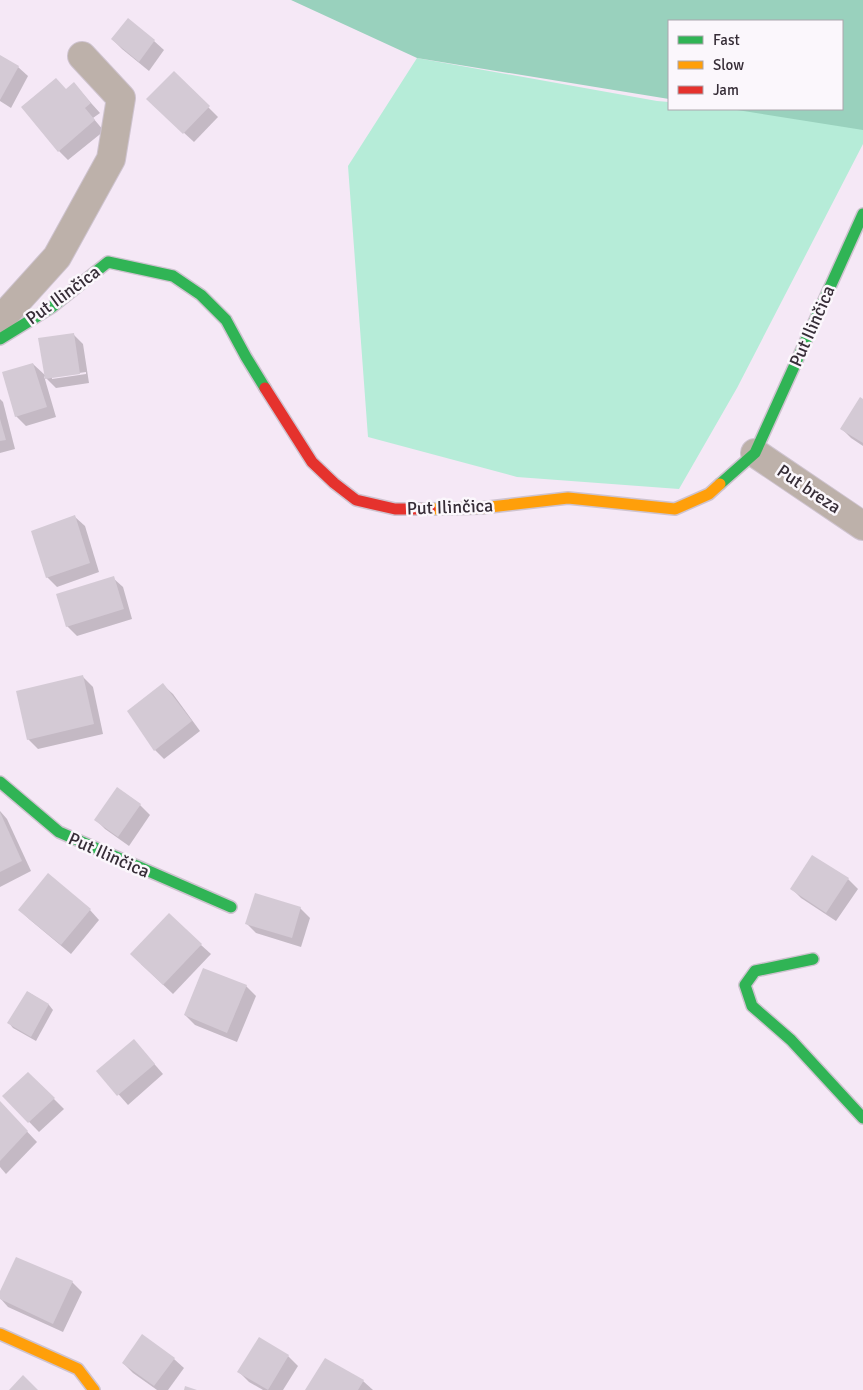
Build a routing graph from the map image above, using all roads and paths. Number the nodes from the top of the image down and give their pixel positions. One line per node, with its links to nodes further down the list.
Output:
1 (82, 56): 3 (street, Put Ilinčica)
2 (863, 214): 5 (street, Put Ilinčica)
3 (0, 320)
4 (0, 339): 5 (street, Put Ilinčica)
5 (755, 453): 6 (street, Put breza)
6 (863, 526)
7 (0, 782): 8 (street, Put Ilinčica)
8 (231, 907)
9 (812, 958): 10 (street)
10 (863, 1118)
11 (0, 1334): 12 (street)
12 (94, 1390)

